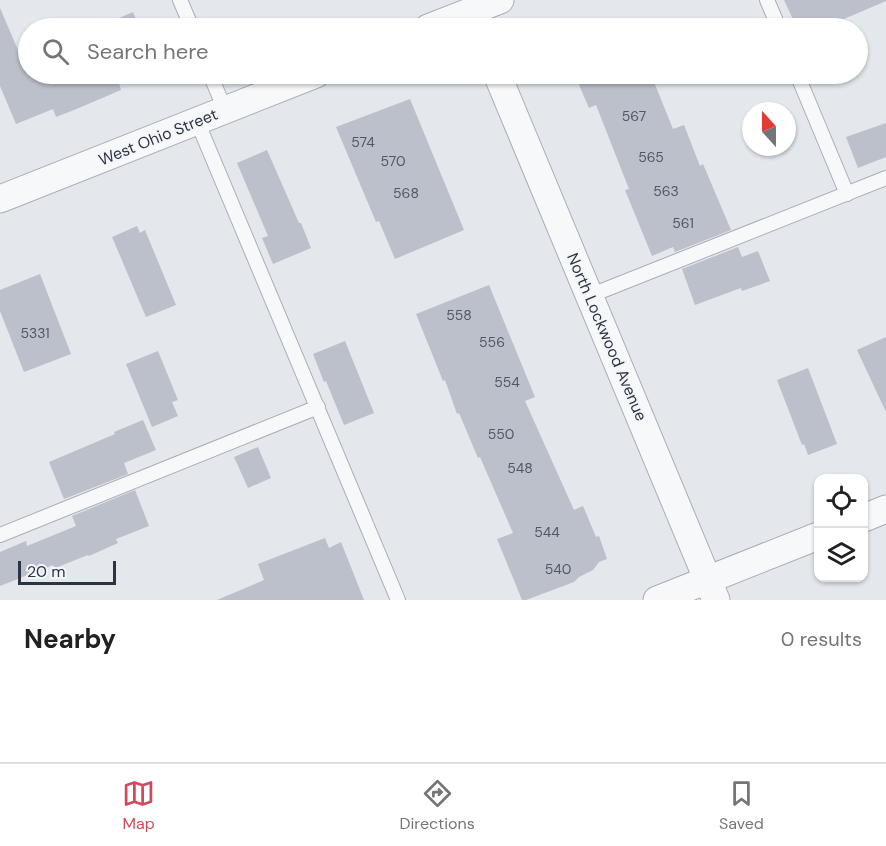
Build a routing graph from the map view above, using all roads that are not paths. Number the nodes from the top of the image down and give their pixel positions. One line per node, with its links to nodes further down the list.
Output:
1 (180, 0): 5 (lane)
2 (500, 0): 4 (street)
3 (767, 0): 7 (lane)
4 (472, 13): 6 (street)
5 (188, 18)
6 (457, 18)
7 (774, 18)
8 (214, 84): 12 (lane)
9 (291, 84): 12 (street, West Ohio Street)
10 (501, 84): 17 (street, North Lockwood Avenue)
11 (801, 84): 15 (lane)
12 (225, 110): 13 (street, West Ohio Street)
13 (197, 121): 16 (street, West Ohio Street); 18 (lane)
14 (886, 178): 15 (lane)
15 (847, 194): 17 (lane)
16 (0, 200)
17 (589, 296): 23 (street, North Lockwood Avenue)
18 (318, 407): 21 (lane); 24 (lane)
19 (886, 509): 20 (street)
20 (868, 516)
21 (0, 535)
22 (814, 539): 23 (street)
23 (712, 590): 25 (street)
24 (398, 600)
25 (657, 600)

